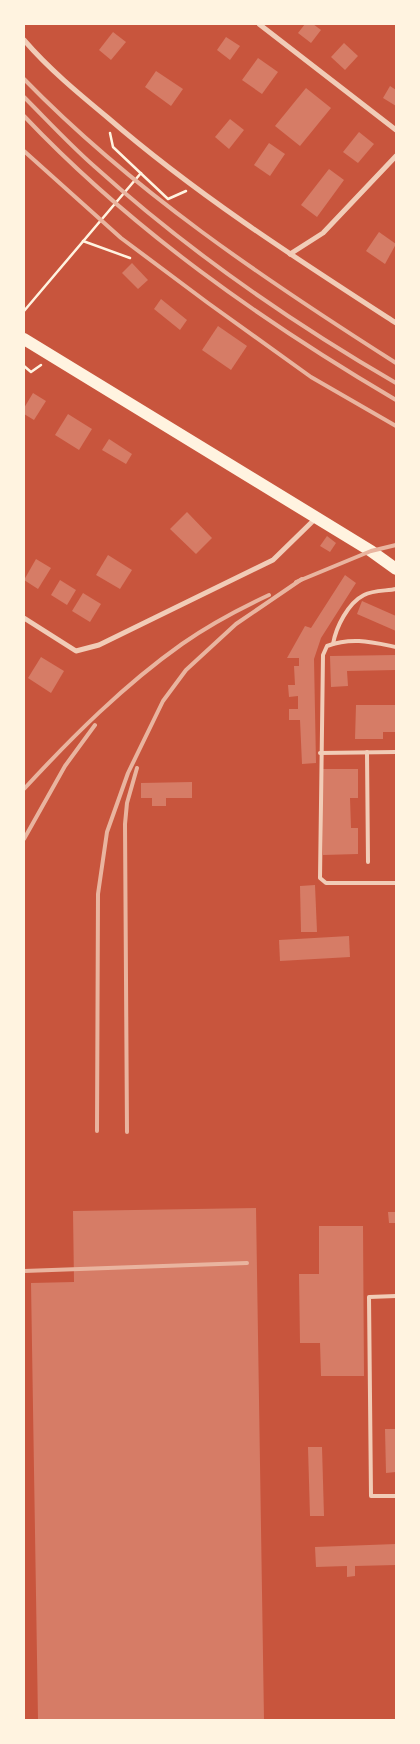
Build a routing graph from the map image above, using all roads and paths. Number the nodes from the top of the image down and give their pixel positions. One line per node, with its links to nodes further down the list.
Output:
1 (259, 24): 3 (street)
2 (24, 40): 7 (street)
3 (396, 130)
4 (113, 146): 6 (path)
5 (396, 156): 9 (street)
6 (141, 173): 7 (path); 8 (path)
7 (194, 188): 9 (street)
8 (83, 241): 10 (path); 11 (path)
9 (290, 254): 12 (street)
10 (130, 258)
11 (24, 310)
12 (396, 323)
13 (24, 339): 16 (main road)
14 (24, 366): 15 (path)
15 (31, 372)
16 (317, 518): 17 (main road); 19 (street)
17 (396, 569)
18 (396, 589): 20 (lane)
19 (24, 618)
20 (332, 644): 21 (lane); 22 (lane)
21 (396, 647)
22 (320, 752): 23 (lane); 26 (lane)
23 (367, 752): 24 (lane); 25 (lane)
24 (396, 752)
25 (368, 862)
26 (396, 884)
27 (396, 1296): 28 (lane)
28 (396, 1496)

